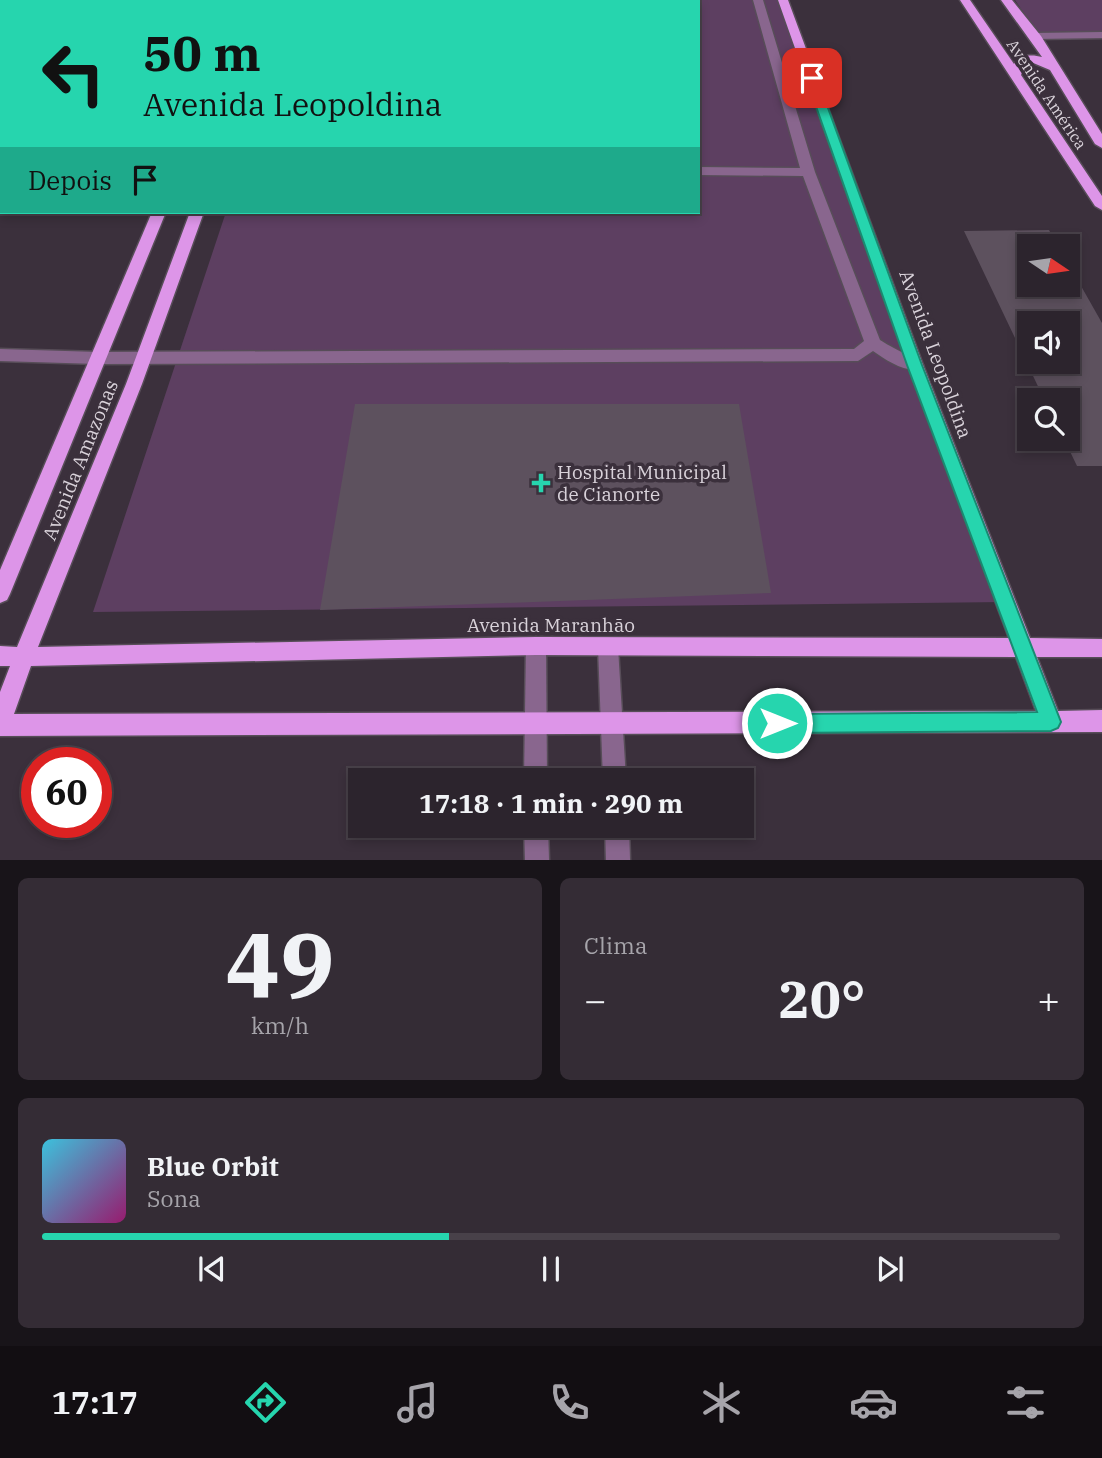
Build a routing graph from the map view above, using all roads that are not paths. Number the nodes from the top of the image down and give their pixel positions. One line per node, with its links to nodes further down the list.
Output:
1 (758, 0): 11 (street)
2 (783, 0): 19 (main road, Avenida Leopoldina)
3 (965, 0): 8 (main road, Avenida América)
4 (1006, 0): 6 (main road, Avenida América)
5 (1102, 35): 6 (street)
6 (1035, 36): 7 (main road, Avenida América)
7 (1053, 67): 8 (main road); 9 (main road, Avenida América)
8 (1015, 75): 12 (main road, Avenida América)
9 (1102, 144)
10 (700, 171): 11 (street)
11 (808, 172): 15 (street)
12 (1102, 206)
13 (158, 214): 17 (main road, Avenida Amazonas)
14 (196, 214): 18 (main road, Avenida Amazonas)
15 (873, 343): 18 (street); 19 (street)
16 (0, 355): 17 (street)
17 (98, 358): 18 (street); 20 (main road, Avenida Amazonas)
18 (142, 358): 25 (main road, Avenida Amazonas)
19 (915, 365): 23 (main road, Avenida Leopoldina)
20 (0, 594)
21 (536, 646): 22 (main road, Avenida Maranhão); 25 (main road, Avenida Maranhão); 31 (street)
22 (608, 647): 23 (main road, Avenida Maranhão); 30 (street)
23 (1024, 648): 24 (main road, Avenida Maranhão); 27 (main road, Avenida Leopoldina)
24 (1102, 648)
25 (24, 655): 26 (main road, Avenida Maranhão); 29 (main road, Avenida Amazonas)
26 (0, 656)
27 (1051, 722): 28 (main road); 30 (main road)
28 (1102, 722)
29 (0, 724): 31 (main road)
30 (612, 724): 31 (main road); 33 (street)
31 (534, 725): 32 (street)
32 (535, 768)
33 (614, 768)
34 (536, 838): 36 (street)
35 (617, 838): 37 (street)
36 (537, 859)
37 (618, 859)

